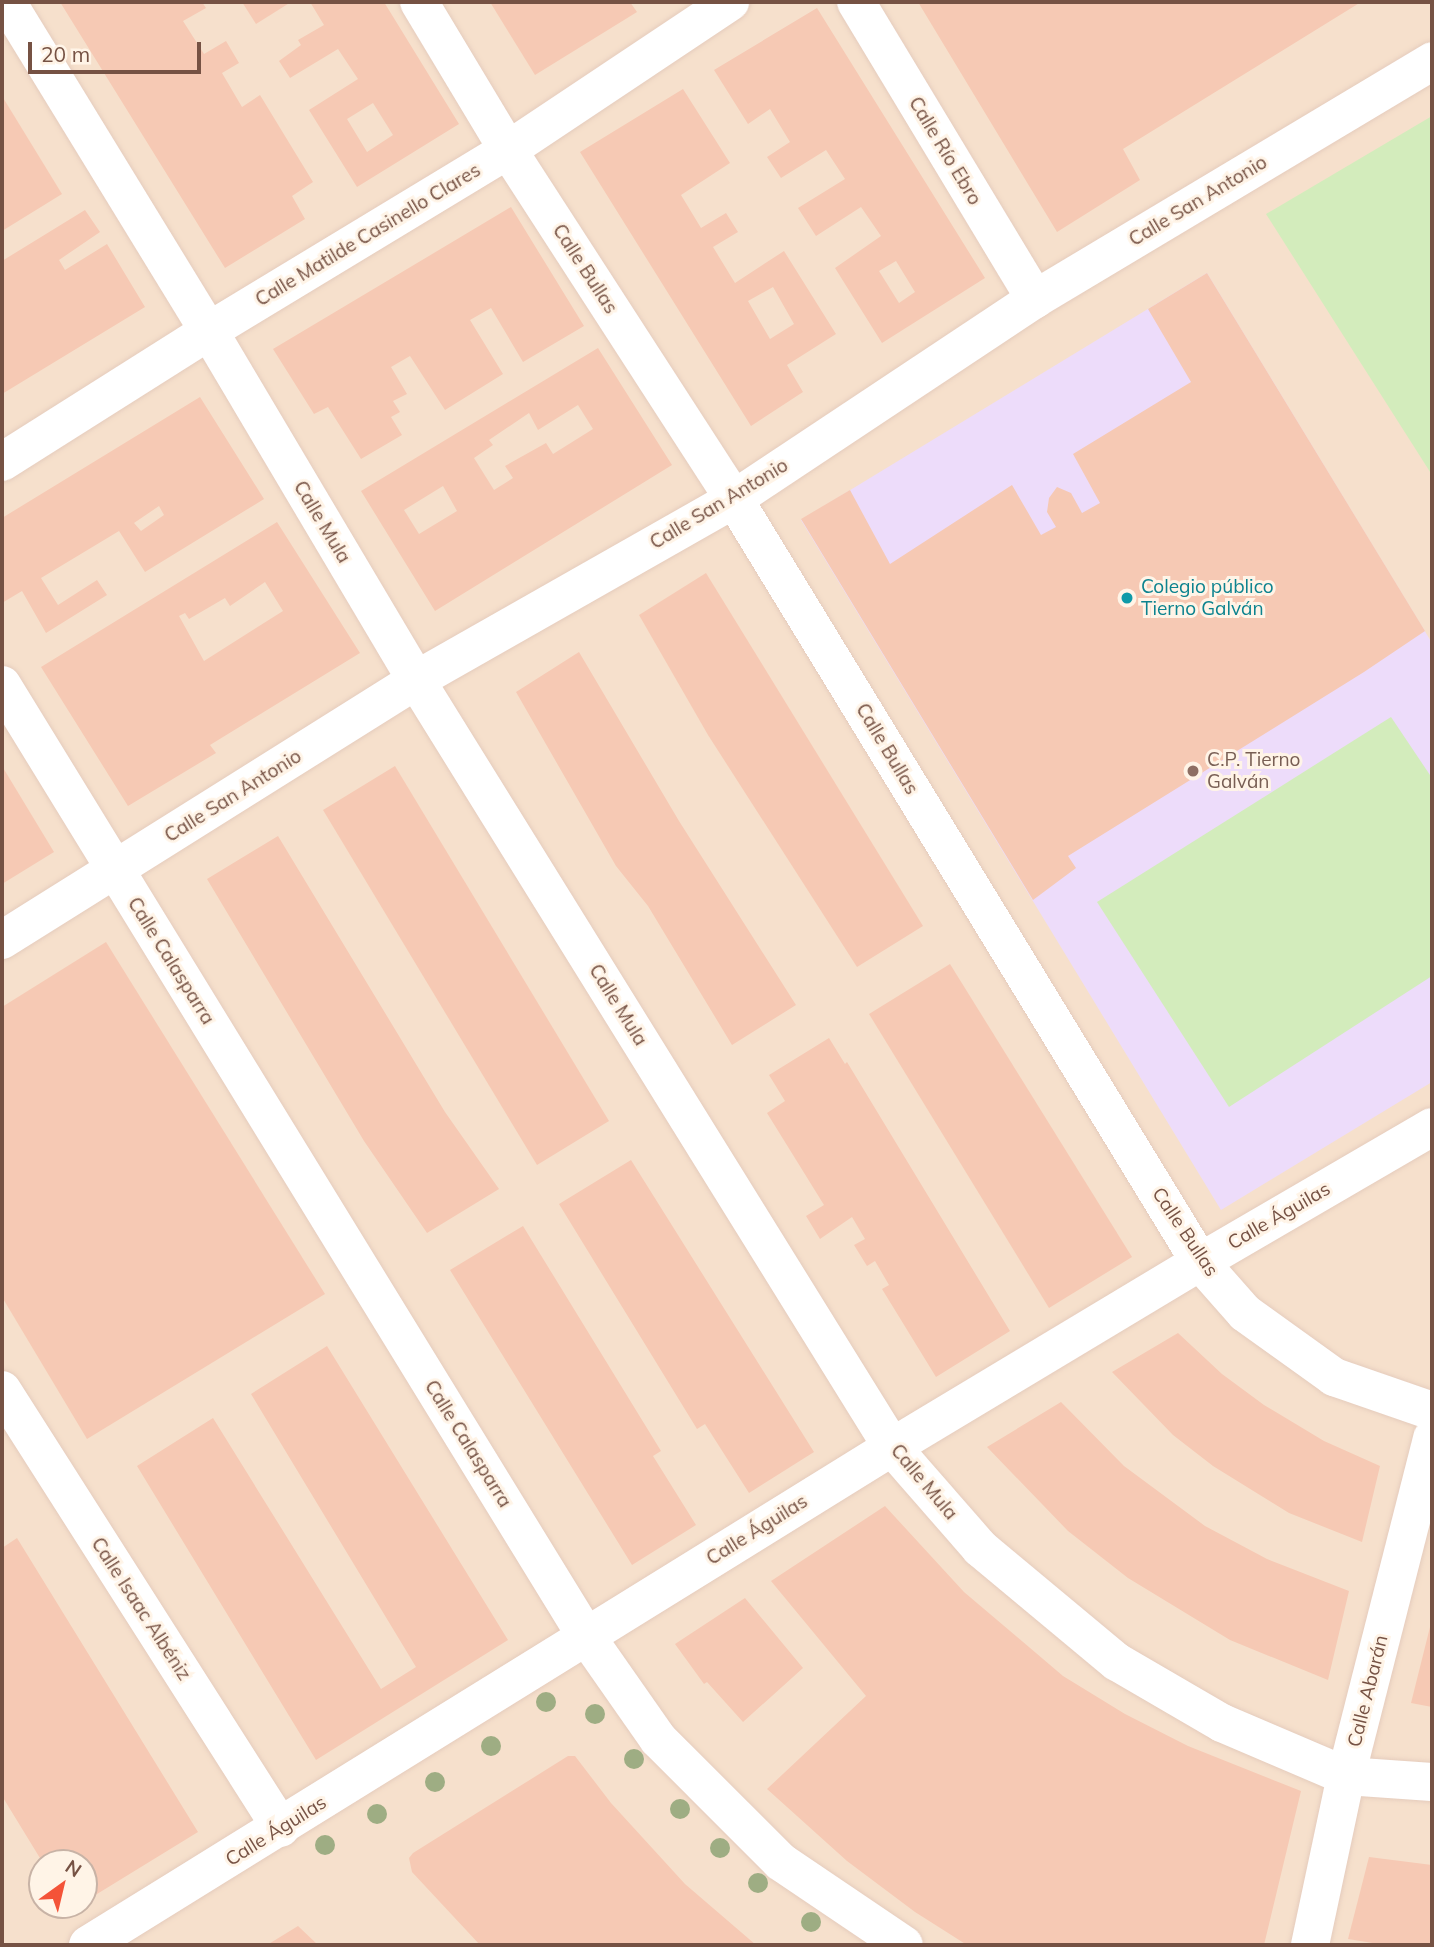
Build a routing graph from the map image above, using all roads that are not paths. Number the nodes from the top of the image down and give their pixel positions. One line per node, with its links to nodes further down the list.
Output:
1 (7, 2): 8 (street, Calle Mula)
2 (419, 2): 6 (street, Calle Bullas)
3 (730, 2): 6 (street, Calle Matilde Casinello Clares)
4 (856, 2): 7 (street, Calle Río Ebro)
5 (1432, 61): 7 (street, Calle San Antonio)
6 (508, 150): 8 (street, Calle Matilde Casinello Clares); 10 (street, Calle Bullas)
7 (1035, 299): 10 (street, Calle San Antonio)
8 (209, 331): 9 (street, Calle Matilde Casinello Clares); 11 (street, Calle Mula)
9 (2, 462)
10 (734, 499): 11 (street, Calle San Antonio); 16 (street, Calle Bullas)
11 (416, 680): 13 (street, Calle San Antonio); 20 (street, Calle Mula)
12 (2, 685): 13 (street, Calle Calasparra)
13 (115, 871): 14 (street, Calle San Antonio); 21 (street, Calle Calasparra)
14 (2, 940)
15 (1432, 1127): 16 (street, Calle Águilas)
16 (1200, 1262): 18 (street, Calle Bullas); 20 (street, Calle Águilas)
17 (2, 1390): 24 (street, Calle Isaac Albéniz)
18 (1432, 1411)
19 (1432, 1438): 22 (street, Calle Abarán)
20 (892, 1447): 21 (street, Calle Águilas); 22 (street, Calle Mula)
21 (586, 1636): 24 (street, Calle Águilas); 26 (street, Calle Calasparra)
22 (1346, 1776): 23 (street, Calle Mula); 27 (street, Calle Abarán)
23 (1432, 1783)
24 (281, 1828): 25 (street, Calle Águilas)
25 (89, 1945)
26 (904, 1945)
27 (1310, 1945)

